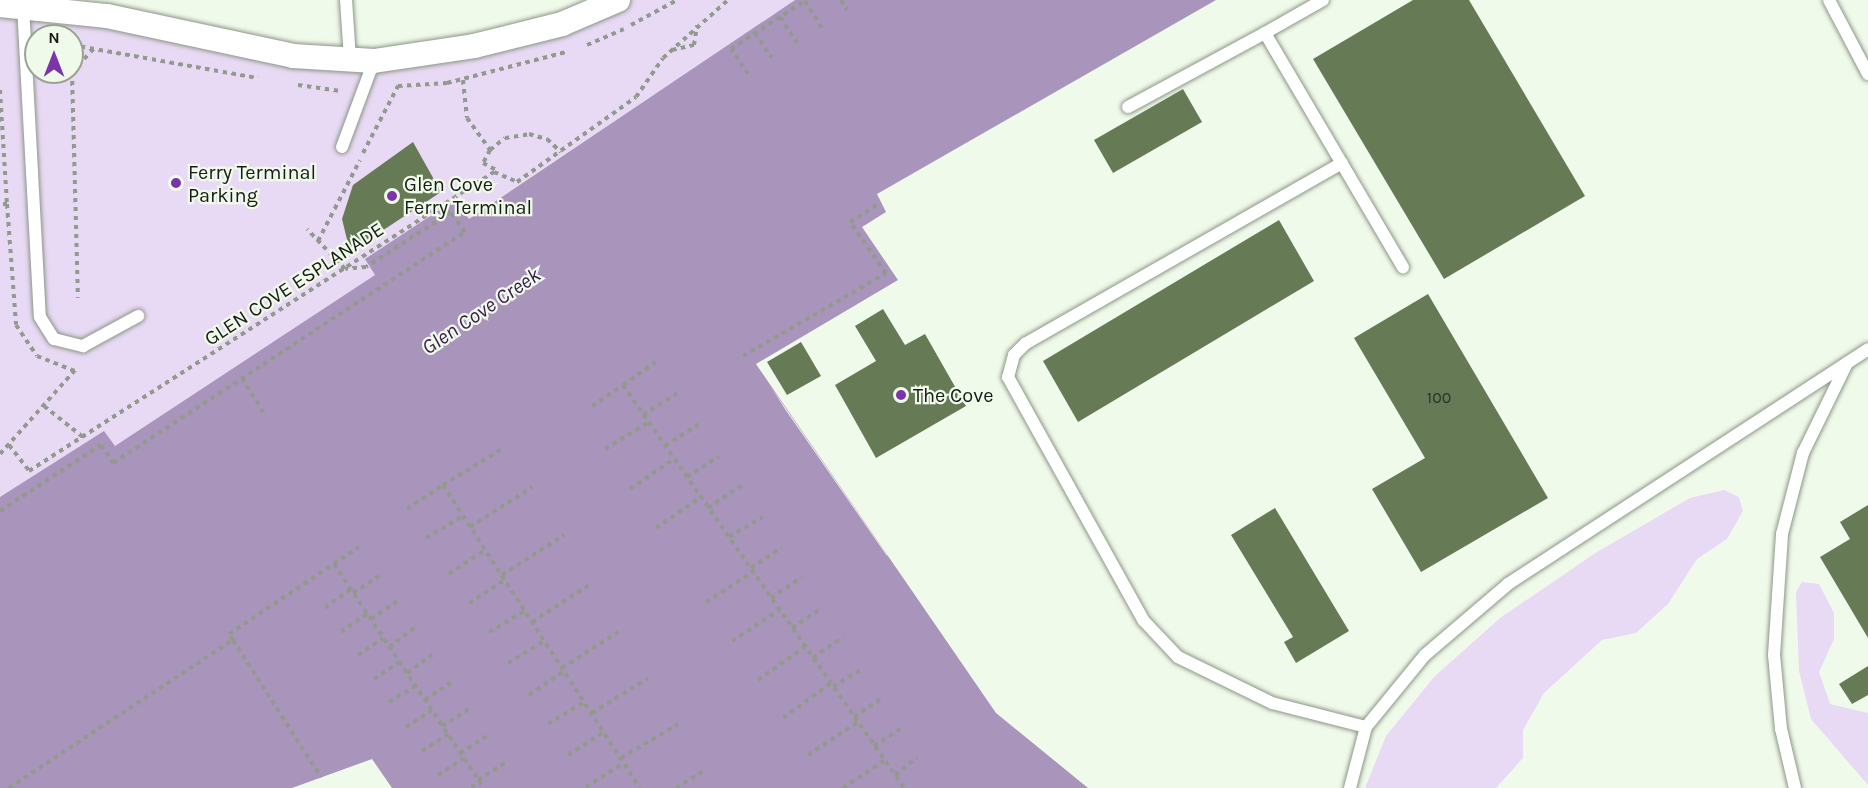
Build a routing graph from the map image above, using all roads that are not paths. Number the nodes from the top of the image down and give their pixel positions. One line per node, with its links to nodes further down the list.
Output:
1 (346, 0): 8 (lane)
2 (618, 0): 9 (street)
3 (1323, 0): 7 (lane)
4 (1829, 0): 10 (lane)
5 (64, 5): 6 (street); 8 (street)
6 (12, 6): 15 (lane)
7 (1265, 33): 11 (lane); 13 (lane)
8 (350, 59): 9 (street)
9 (374, 61): 12 (lane)
10 (1868, 74)
11 (1128, 107)
12 (342, 147)
13 (1342, 163): 14 (lane); 18 (lane)
14 (1403, 267)
15 (138, 316)
16 (1868, 348): 17 (lane)
17 (1847, 362): 18 (lane); 20 (lane)
18 (1366, 728): 19 (lane)
19 (1350, 788)
20 (1795, 788)

